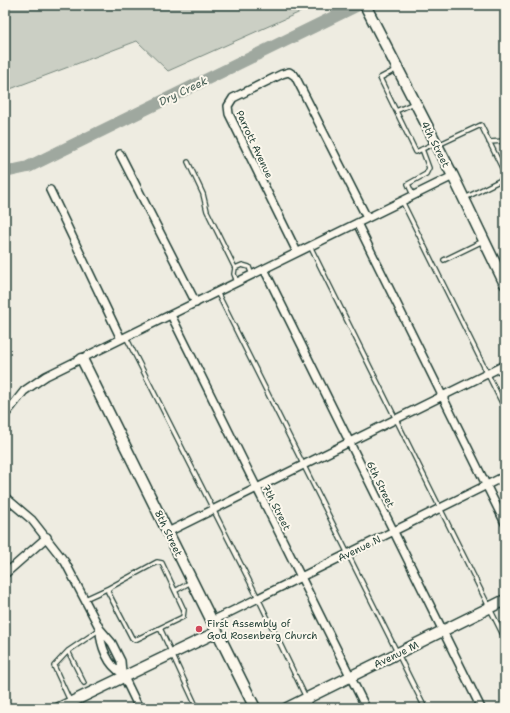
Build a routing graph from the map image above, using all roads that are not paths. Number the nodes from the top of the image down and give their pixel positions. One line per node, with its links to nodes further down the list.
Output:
1 (366, 6): 2 (street, 4th Street)
2 (398, 69): 3 (street, 4th Street); 4 (lane)
3 (415, 102): 4 (lane); 7 (street, 4th Street)
4 (396, 111): 8 (lane)
5 (505, 141): 6 (lane)
6 (489, 142): 7 (lane); 11 (lane)
7 (436, 144): 8 (lane); 12 (street, 4th Street)
8 (422, 149): 15 (lane)
9 (120, 154): 30 (street)
10 (188, 162): 24 (lane)
11 (505, 174)
12 (453, 176): 15 (street); 16 (street, 4th Street)
13 (505, 178): 16 (lane)
14 (50, 190): 32 (street)
15 (413, 195): 17 (street)
16 (464, 199): 20 (street, 4th Street)
17 (402, 201): 18 (street); 35 (lane)
18 (367, 218): 19 (street); 22 (street, Parrott Avenue)
19 (357, 223): 21 (street); 36 (street)
20 (484, 240): 23 (lane); 28 (street, 4th Street)
21 (310, 246): 22 (street); 39 (lane)
22 (297, 252): 25 (street)
23 (444, 260)
24 (235, 268): 26 (lane); 27 (lane)
25 (264, 269): 26 (street); 40 (street, 6th Street)
26 (252, 275): 27 (street)
27 (237, 282): 29 (street)
28 (505, 284)
29 (217, 292): 30 (street); 41 (lane)
30 (196, 303): 31 (street)
31 (171, 314): 32 (street); 44 (street, 7th Street)
32 (124, 338): 33 (street); 47 (lane)
33 (82, 359): 38 (street); 50 (street, 8th Street)
34 (505, 365): 35 (street)
35 (488, 374): 36 (street); 37 (lane)
36 (442, 396): 39 (street); 43 (street)
37 (505, 409)
38 (5, 415)
39 (396, 419): 40 (street); 46 (lane)
40 (349, 442): 41 (street); 49 (street, 6th Street)
41 (304, 465): 44 (street); 52 (lane)
42 (505, 476): 43 (street, Avenue N)
43 (487, 485): 46 (street, Avenue N); 48 (street)
44 (256, 488): 47 (street); 54 (street, 7th Street)
45 (5, 497): 51 (street)
46 (440, 508): 49 (street, Avenue N); 61 (lane)
47 (213, 510): 50 (street); 58 (lane)
48 (505, 523)
49 (394, 531): 52 (street, Avenue N); 65 (street, 6th Street)
50 (168, 532): 55 (street, 8th Street)
51 (47, 537): 53 (street); 59 (street)
52 (348, 554): 54 (street, Avenue N); 69 (lane)
53 (5, 574)
54 (301, 577): 58 (street, Avenue N); 72 (street, 7th Street)
55 (192, 581): 57 (lane); 62 (street, 8th Street)
56 (109, 588): 57 (lane); 59 (lane); 63 (lane)
57 (175, 591): 63 (lane)
58 (258, 598): 62 (street, Avenue N); 74 (lane)
59 (85, 599): 64 (street)
60 (505, 600): 61 (street, Avenue M)
61 (490, 608): 65 (street, Avenue M); 67 (lane)
62 (212, 621): 66 (street, 8th Street)
63 (160, 628): 70 (lane)
64 (100, 629): 68 (lane); 71 (street)
65 (443, 631): 69 (street, Avenue M); 82 (street, 6th Street)
66 (218, 632): 70 (street); 78 (street, 8th Street)
67 (505, 639)
68 (68, 651): 73 (lane); 75 (lane)
69 (398, 653): 72 (street, Avenue M); 81 (lane)
70 (171, 654): 71 (street); 77 (lane)
71 (123, 675): 75 (street); 76 (street)
72 (351, 676): 74 (street, Avenue M); 80 (street, 7th Street)
73 (84, 683)
74 (308, 703): 79 (street, Avenue M)
75 (64, 706)
76 (139, 708)
77 (197, 708)
78 (255, 708)
79 (287, 708)
80 (366, 708)
81 (425, 708)
82 (481, 708)

